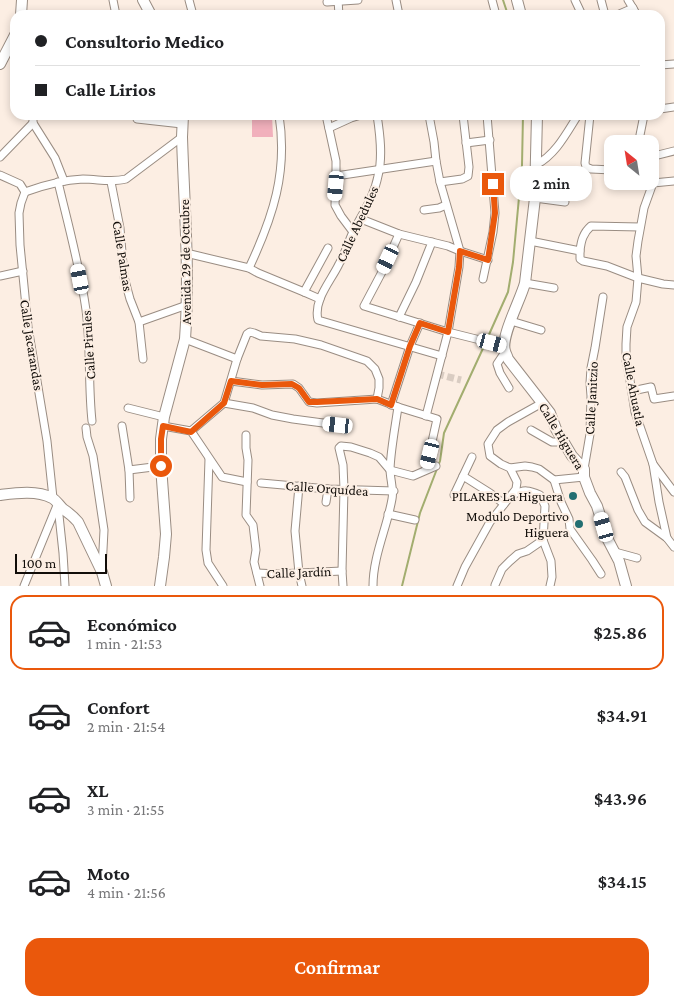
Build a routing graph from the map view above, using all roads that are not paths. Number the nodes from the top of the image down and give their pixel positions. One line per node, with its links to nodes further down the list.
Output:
1 (358, 0): 2 (street)
2 (338, 1): 3 (street)
3 (327, 2)
4 (10, 47): 5 (street)
5 (0, 64)
6 (34, 120): 19 (street)
7 (183, 120): 22 (street, Avenida 29 de Octubre)
8 (280, 120): 56 (street)
9 (327, 120): 20 (street)
10 (347, 120): 20 (street)
11 (378, 120): 30 (street, Calle Abedules)
12 (430, 120): 28 (street)
13 (464, 120): 24 (street)
14 (488, 120): 23 (street)
15 (537, 120): 29 (street)
16 (575, 120): 29 (street)
17 (589, 120): 31 (street)
18 (643, 120): 21 (street)
19 (34, 123): 27 (street); 34 (street, Calle Pirules)
20 (329, 128): 33 (street)
21 (640, 135)
22 (182, 138): 36 (street); 54 (street, Avenida 29 de Octubre)
23 (490, 140): 24 (street); 55 (street)
24 (466, 143): 37 (street)
25 (674, 151): 26 (street)
26 (659, 155)
27 (0, 157)
28 (436, 161): 30 (street); 37 (street)
29 (536, 165): 41 (street)
30 (380, 169): 33 (street); 45 (street, Calle Abedules)
31 (604, 170)
32 (0, 176): 40 (street)
33 (336, 176): 47 (street)
34 (61, 181): 36 (street); 40 (street); 90 (street, Calle Pirules)
35 (674, 181): 38 (street)
36 (111, 182): 70 (street, Calle Palmas)
37 (440, 182): 43 (street)
38 (659, 182)
39 (650, 190): 46 (street, Calle Ahuatla)
40 (25, 192): 57 (street, Calle Jacarandas)
41 (535, 198): 42 (street); 49 (street)
42 (565, 202)
43 (446, 205): 44 (street); 52 (street)
44 (424, 210)
45 (360, 219): 47 (street, Calle Abedules); 48 (street)
46 (640, 227): 53 (street); 59 (street, Calle Ahuatla)
47 (353, 232): 66 (street, Calle Abedules)
48 (399, 234): 50 (street); 68 (street)
49 (530, 241): 53 (street); 61 (street)
50 (432, 242): 52 (street); 68 (street)
51 (328, 248): 64 (street)
52 (460, 251): 55 (street); 73 (street)
53 (580, 252): 59 (street)
54 (186, 253): 56 (street); 67 (street, Avenida 29 de Octubre)
55 (488, 260): 60 (street)
56 (249, 268): 64 (street)
57 (22, 271): 58 (street); 123 (street, Calle Jacarandas)
58 (0, 276)
59 (638, 278): 62 (street); 82 (street, Calle Ahuatla)
60 (483, 279)
61 (525, 283): 63 (street); 69 (street)
62 (674, 285)
63 (554, 288)
64 (304, 292): 66 (street)
65 (603, 297): 109 (street, Calle Janitzio)
66 (320, 299): 75 (street)
67 (187, 305): 70 (street); 74 (street, Avenida 29 de Octubre)
68 (399, 318): 71 (street)
69 (511, 321): 72 (street); 76 (street)
70 (139, 322): 78 (street, Calle Palmas)
71 (420, 323): 73 (street); 75 (street)
72 (541, 330)
73 (448, 332): 76 (street); 77 (street)
74 (185, 339): 79 (street); 91 (street, Avenida 29 de Octubre)
75 (410, 346): 77 (street); 87 (street)
76 (504, 349): 81 (street); 86 (street, Calle Higuera)
77 (442, 356): 89 (street)
78 (143, 359)
79 (237, 359): 80 (street); 84 (street)
80 (231, 381): 84 (street); 85 (street)
81 (509, 388)
82 (632, 391): 83 (street); 101 (street, Calle Ahuatla)
83 (674, 396)
84 (377, 399): 87 (street)
85 (224, 403): 92 (street); 96 (street)
86 (542, 403): 98 (street, Calle Higuera); 104 (street)
87 (394, 406): 89 (street); 107 (street)
88 (128, 408): 91 (street)
89 (426, 416): 105 (street)
90 (92, 421)
91 (164, 421): 96 (street); 102 (street, Avenida 29 de Octubre)
92 (338, 425)
93 (122, 426): 106 (street)
94 (86, 428): 134 (street)
95 (531, 430): 98 (street)
96 (191, 432): 100 (street)
97 (246, 435): 112 (street)
98 (564, 442): 109 (street, Calle Higuera)
99 (472, 457): 110 (street)
100 (209, 459): 112 (street); 143 (street)
101 (653, 464): 118 (street, Calle Ahuatla); 128 (street)
102 (161, 466): 106 (street); 142 (street, Avenida 29 de Octubre)
103 (436, 466): 105 (street)
104 (510, 468): 111 (street); 121 (street)
105 (426, 469): 107 (street)
106 (129, 470): 122 (street)
107 (390, 470): 116 (street); 117 (street)
108 (621, 472): 128 (street)
109 (584, 473): 111 (street); 131 (street, Calle Higuera)
110 (463, 476): 120 (street); 125 (street)
111 (554, 480): 137 (street)
112 (247, 482): 136 (street)
113 (261, 483): 114 (street, Calle Orquídea)
114 (299, 486): 115 (street, Calle Orquídea); 135 (street)
115 (328, 489): 116 (street, Calle Orquídea); 124 (street)
116 (344, 489): 117 (street, Calle Orquídea); 133 (street)
117 (394, 491): 126 (street)
118 (674, 492)
119 (0, 495): 123 (street)
120 (454, 495)
121 (510, 496): 125 (street); 129 (street)
122 (130, 498)
123 (55, 501): 134 (street); 139 (street); 140 (street, Calle Jacarandas)
124 (326, 502)
125 (504, 504): 148 (street)
126 (388, 514): 127 (street); 147 (street)
127 (415, 520)
128 (667, 538): 130 (street)
129 (543, 540): 138 (street); 149 (street)
130 (674, 547)
131 (614, 552): 132 (street); 150 (street, Calle Higuera)
132 (637, 558)
133 (342, 571): 135 (street, Calle Jardín); 146 (street)
134 (102, 572): 141 (street)
135 (299, 573): 136 (street, Calle Jardín); 145 (street)
136 (257, 574): 144 (street)
137 (601, 574)
138 (495, 585)
139 (24, 586)
140 (65, 586)
141 (106, 586)
142 (160, 586)
143 (223, 586)
144 (260, 586)
145 (302, 586)
146 (343, 586)
147 (373, 586)
148 (457, 586)
149 (550, 586)
150 (626, 586)

